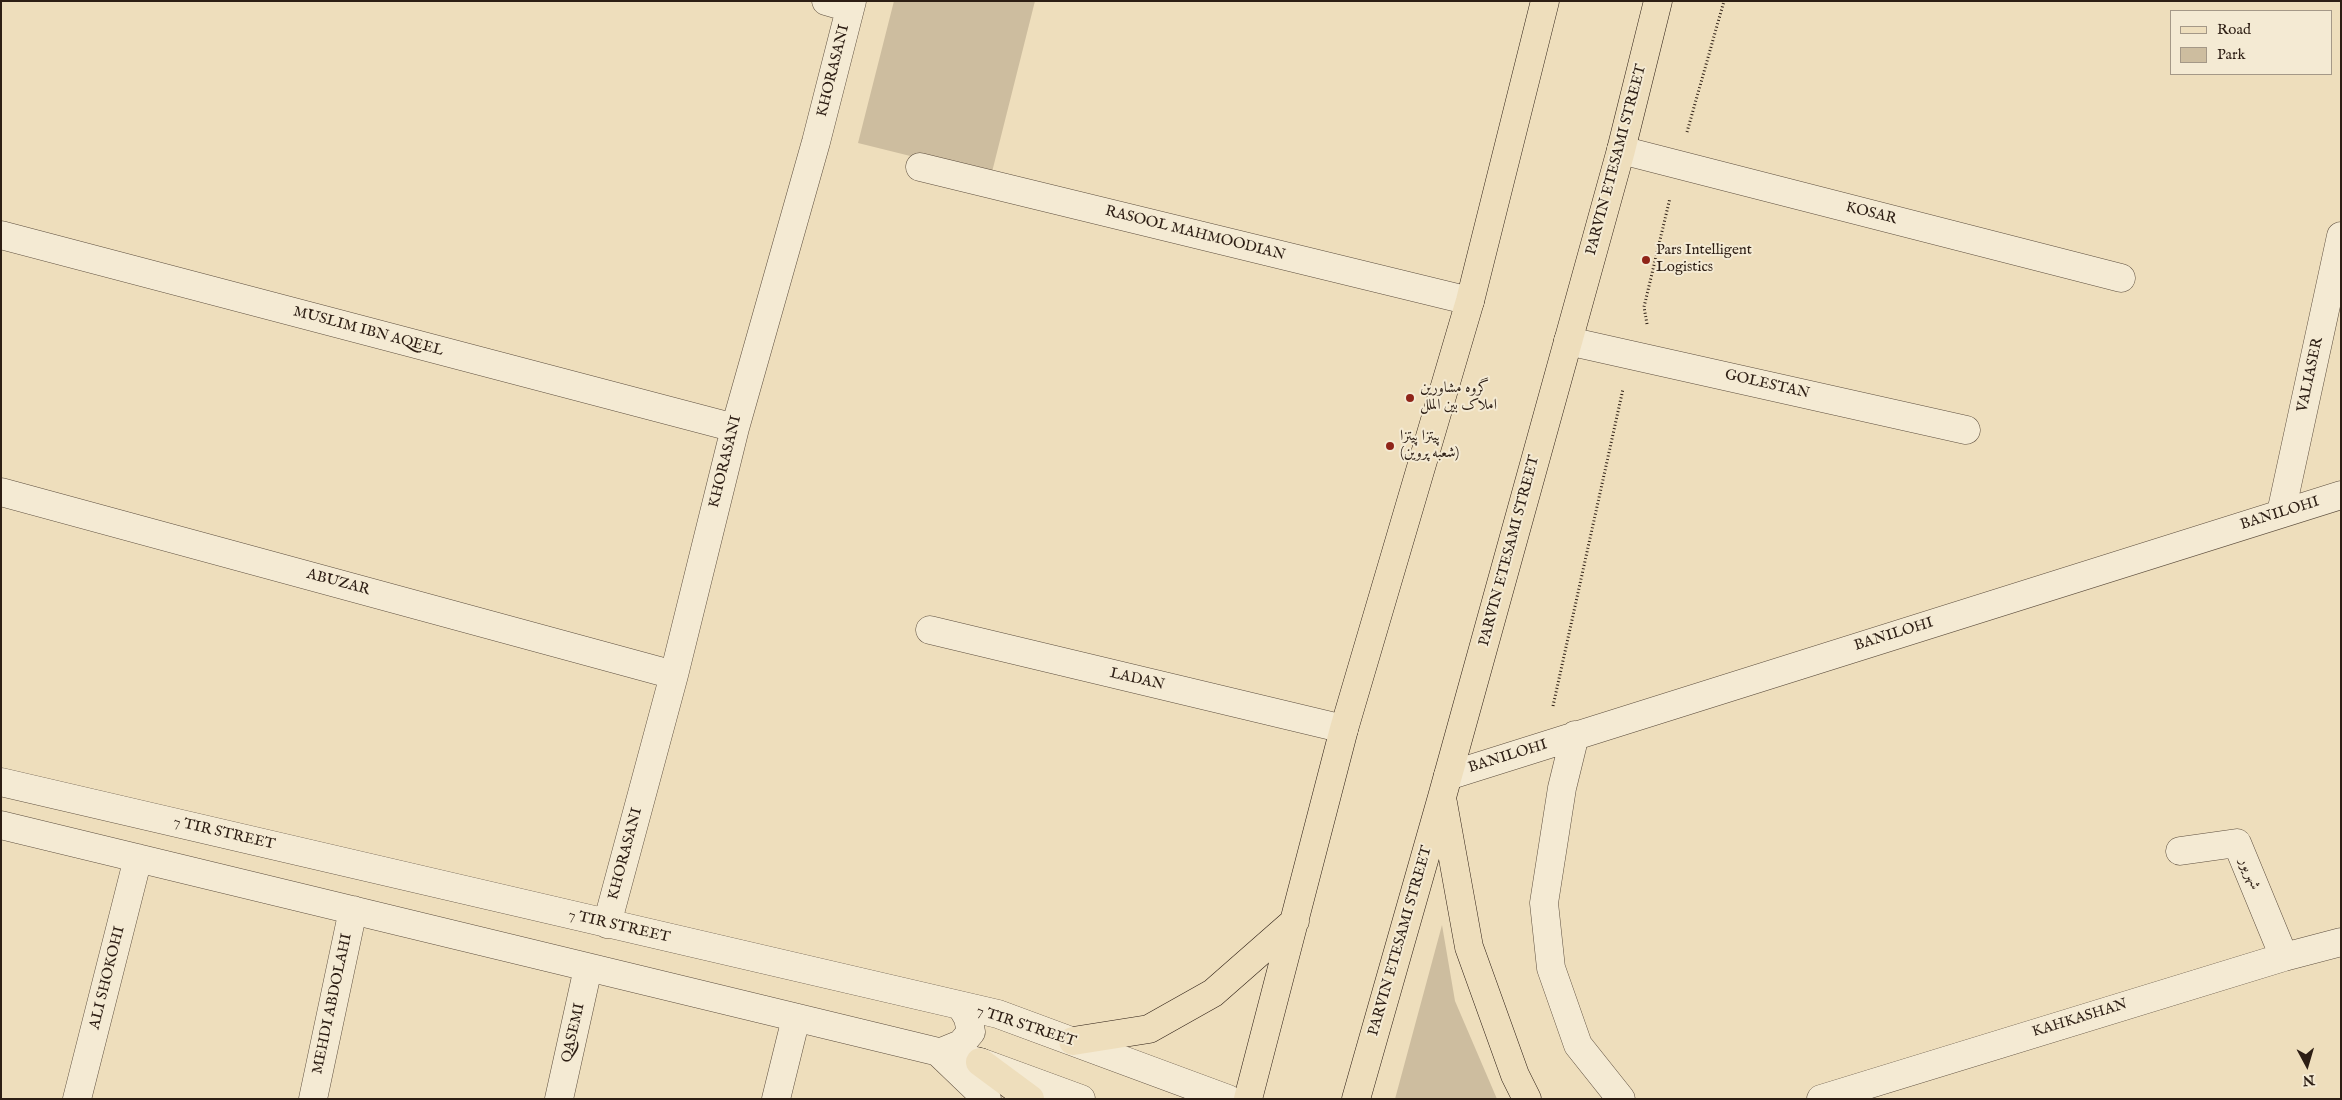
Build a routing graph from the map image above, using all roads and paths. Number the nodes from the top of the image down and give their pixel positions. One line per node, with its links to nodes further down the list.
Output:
1 (1545, 1): 9 (main road)
2 (1658, 1): 4 (main road, PARVIN ETESAMI STREET)
3 (842, 3): 11 (street, KHORASANI)
4 (1621, 150): 8 (street, KOSAR); 10 (main road, PARVIN ETESAMI STREET)
5 (920, 167): 9 (street, RASOOL MAHMOODIAN)
6 (1, 235): 11 (street, MUSLIM IBN AQEEL)
7 (2341, 236): 15 (street, VALIASER)
8 (2120, 278)
9 (1470, 301): 18 (main road)
10 (1568, 341): 12 (street, GOLESTAN); 21 (main road, PARVIN ETESAMI STREET)
11 (734, 428): 17 (street, KHORASANI)
12 (1966, 430)
13 (1, 492): 17 (street, ABUZAR)
14 (2341, 495): 15 (street, BANILOHI)
15 (2281, 513): 19 (street, BANILOHI)
16 (930, 630): 18 (street, LADAN)
17 (674, 675): 27 (street, KHORASANI)
18 (1344, 729): 26 (main road)
19 (1575, 735): 21 (street, BANILOHI); 47 (street)
20 (1, 782): 27 (street, 7 TIR STREET)
21 (1445, 786): 45 (main road, PARVIN ETESAMI STREET); 46 (main road)
22 (1, 825): 24 (street)
23 (2180, 851): 29 (street, شهریور)
24 (138, 858): 25 (street); 36 (street, ALI SHOKOHI)
25 (353, 910): 30 (street); 37 (street, MEHDI ABDOLAHI)
26 (1295, 921): 33 (main road); 44 (main road)
27 (607, 924): 31 (street, 7 TIR STREET)
28 (2341, 942): 29 (street, KAHKASHAN)
29 (2284, 957): 48 (street, KAHKASHAN)
30 (588, 968): 32 (street); 38 (street, QASEMI)
31 (961, 1006): 33 (street, 7 TIR STREET); 34 (street)
32 (796, 1018): 34 (street); 39 (street)
33 (1073, 1041): 43 (street, 7 TIR STREET)
34 (939, 1053): 35 (street); 40 (street)
35 (980, 1062): 41 (main road); 42 (street)
36 (77, 1099)
37 (313, 1099)
38 (559, 1099)
39 (776, 1099)
40 (986, 1099)
41 (1030, 1099)
42 (1081, 1099)
43 (1228, 1099)
44 (1248, 1099)
45 (1356, 1099)
46 (1527, 1099)
47 (1621, 1099)
48 (1821, 1099)

